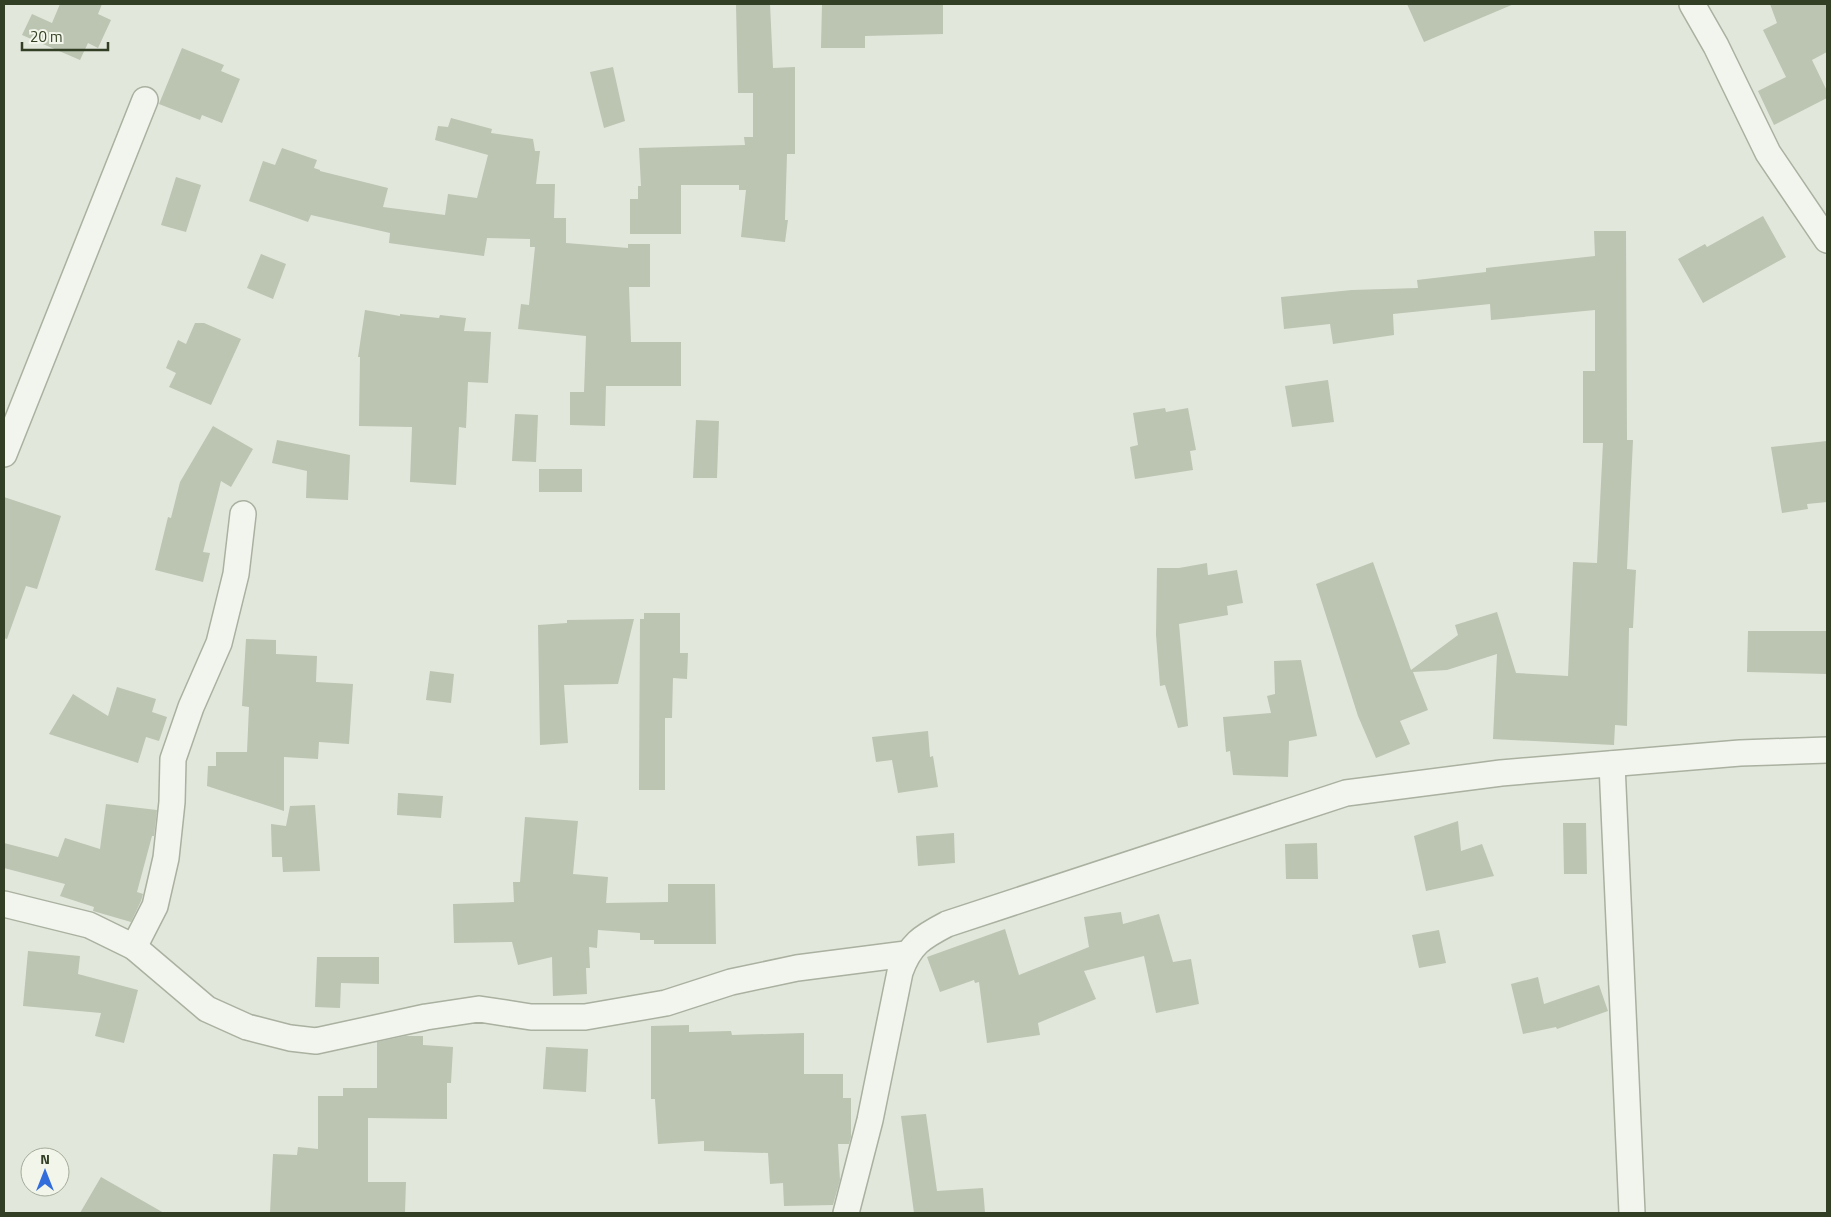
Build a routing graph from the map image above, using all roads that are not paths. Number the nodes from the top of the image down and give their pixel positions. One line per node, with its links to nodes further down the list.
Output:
1 (1692, 4): 3 (street)
2 (145, 100): 4 (street)
3 (1827, 240)
4 (4, 454)
5 (243, 514): 9 (street)
6 (1827, 750): 7 (street)
7 (1612, 764): 10 (street); 12 (street)
8 (4, 904): 9 (street)
9 (134, 947): 10 (street)
10 (906, 954): 11 (street)
11 (846, 1213)
12 (1632, 1213)

